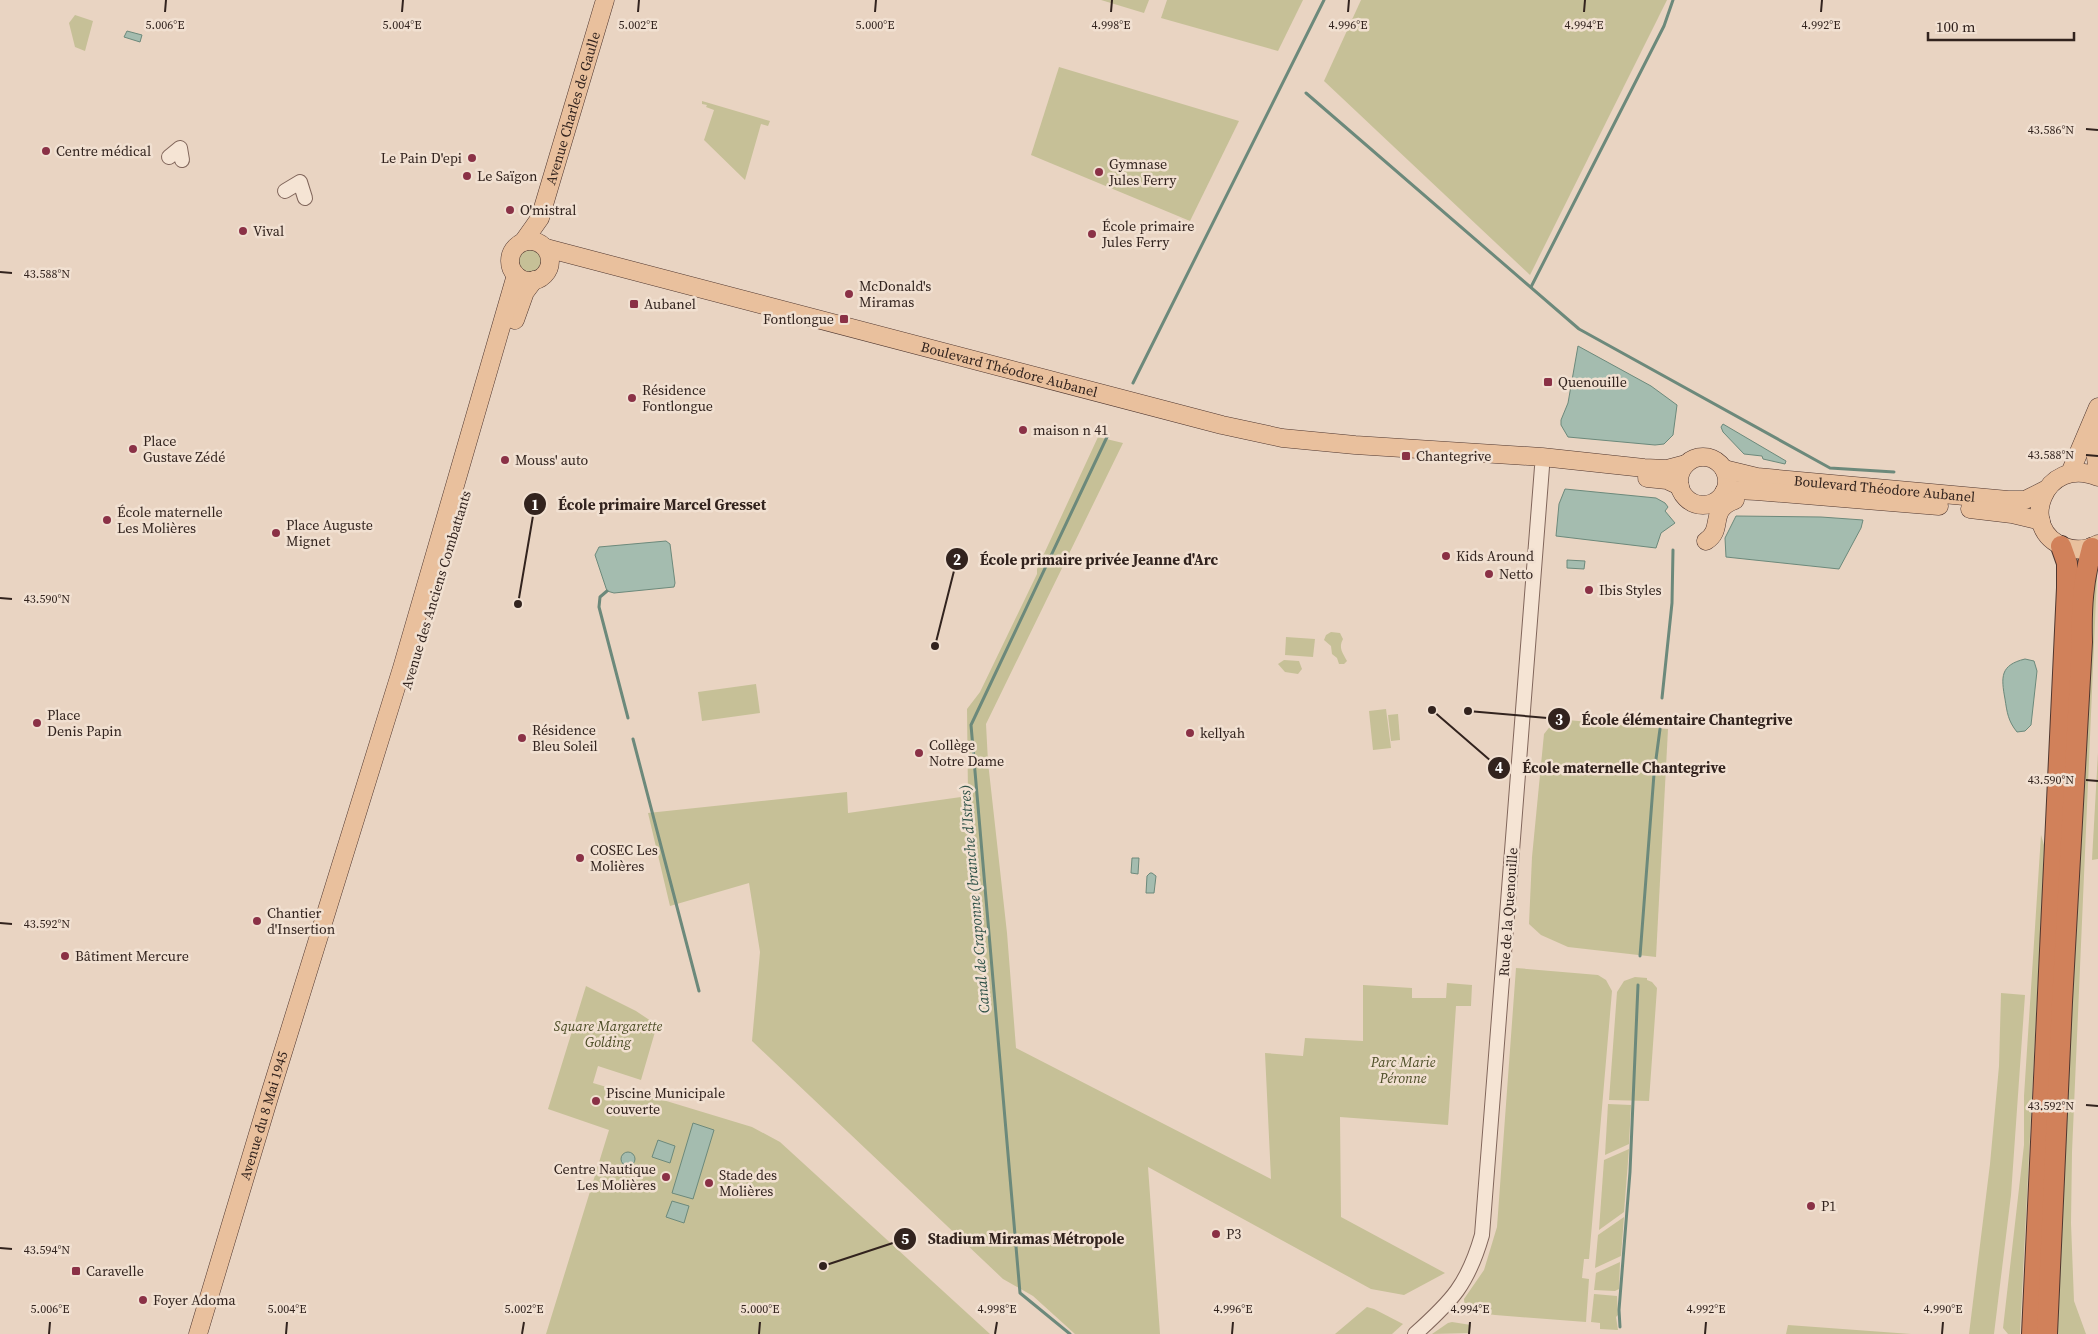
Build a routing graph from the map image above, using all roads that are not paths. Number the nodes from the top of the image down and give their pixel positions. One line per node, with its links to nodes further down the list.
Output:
1 (605, 0): 4 (main road, Avenue Charles de Gaulle)
2 (286, 191): 3 (street)
3 (305, 198)
4 (540, 218): 5 (main road, Avenue Charles de Gaulle); 6 (main road, Avenue Charles de Gaulle)
5 (523, 242): 6 (main road); 9 (main road)
6 (544, 247): 7 (main road, Boulevard Théodore Aubanel); 8 (main road)
7 (581, 257): 8 (main road); 13 (main road, Boulevard Théodore Aubanel)
8 (548, 269): 10 (main road)
9 (516, 275): 10 (main road); 27 (main road, Avenue des Anciens Combattants)
10 (534, 280): 27 (main road, Avenue des Anciens Combattants)
11 (2098, 406): 17 (main road)
12 (2098, 432): 18 (main road)
13 (1442, 450): 14 (main road, Boulevard Théodore Aubanel); 15 (main road, Boulevard Théodore Aubanel)
14 (1686, 464): 16 (main road); 19 (main road)
15 (1542, 467): 19 (main road, Boulevard Théodore Aubanel); 30 (street, Rue de la Quenouille)
16 (1724, 469): 20 (main road, Boulevard Théodore Aubanel); 21 (main road)
17 (2070, 473): 18 (main road); 20 (main road, Boulevard Théodore Aubanel)
18 (2098, 477)
19 (1680, 486): 21 (main road)
20 (2045, 490): 23 (main road)
21 (1724, 492): 22 (main road, Boulevard Théodore Aubanel)
22 (1813, 496): 23 (main road, Boulevard Théodore Aubanel); 24 (main road)
23 (2041, 521): 25 (main road)
24 (1706, 541)
25 (2061, 546): 26 (main road); 31 (highway)
26 (2095, 546): 32 (highway)
27 (335, 900): 28 (main road, Avenue du 8 Mai 1945); 29 (main road, Avenue du 8 Mai 1945)
28 (198, 1334)
29 (211, 1334)
30 (1415, 1334)
31 (2032, 1334)
32 (2047, 1334)

